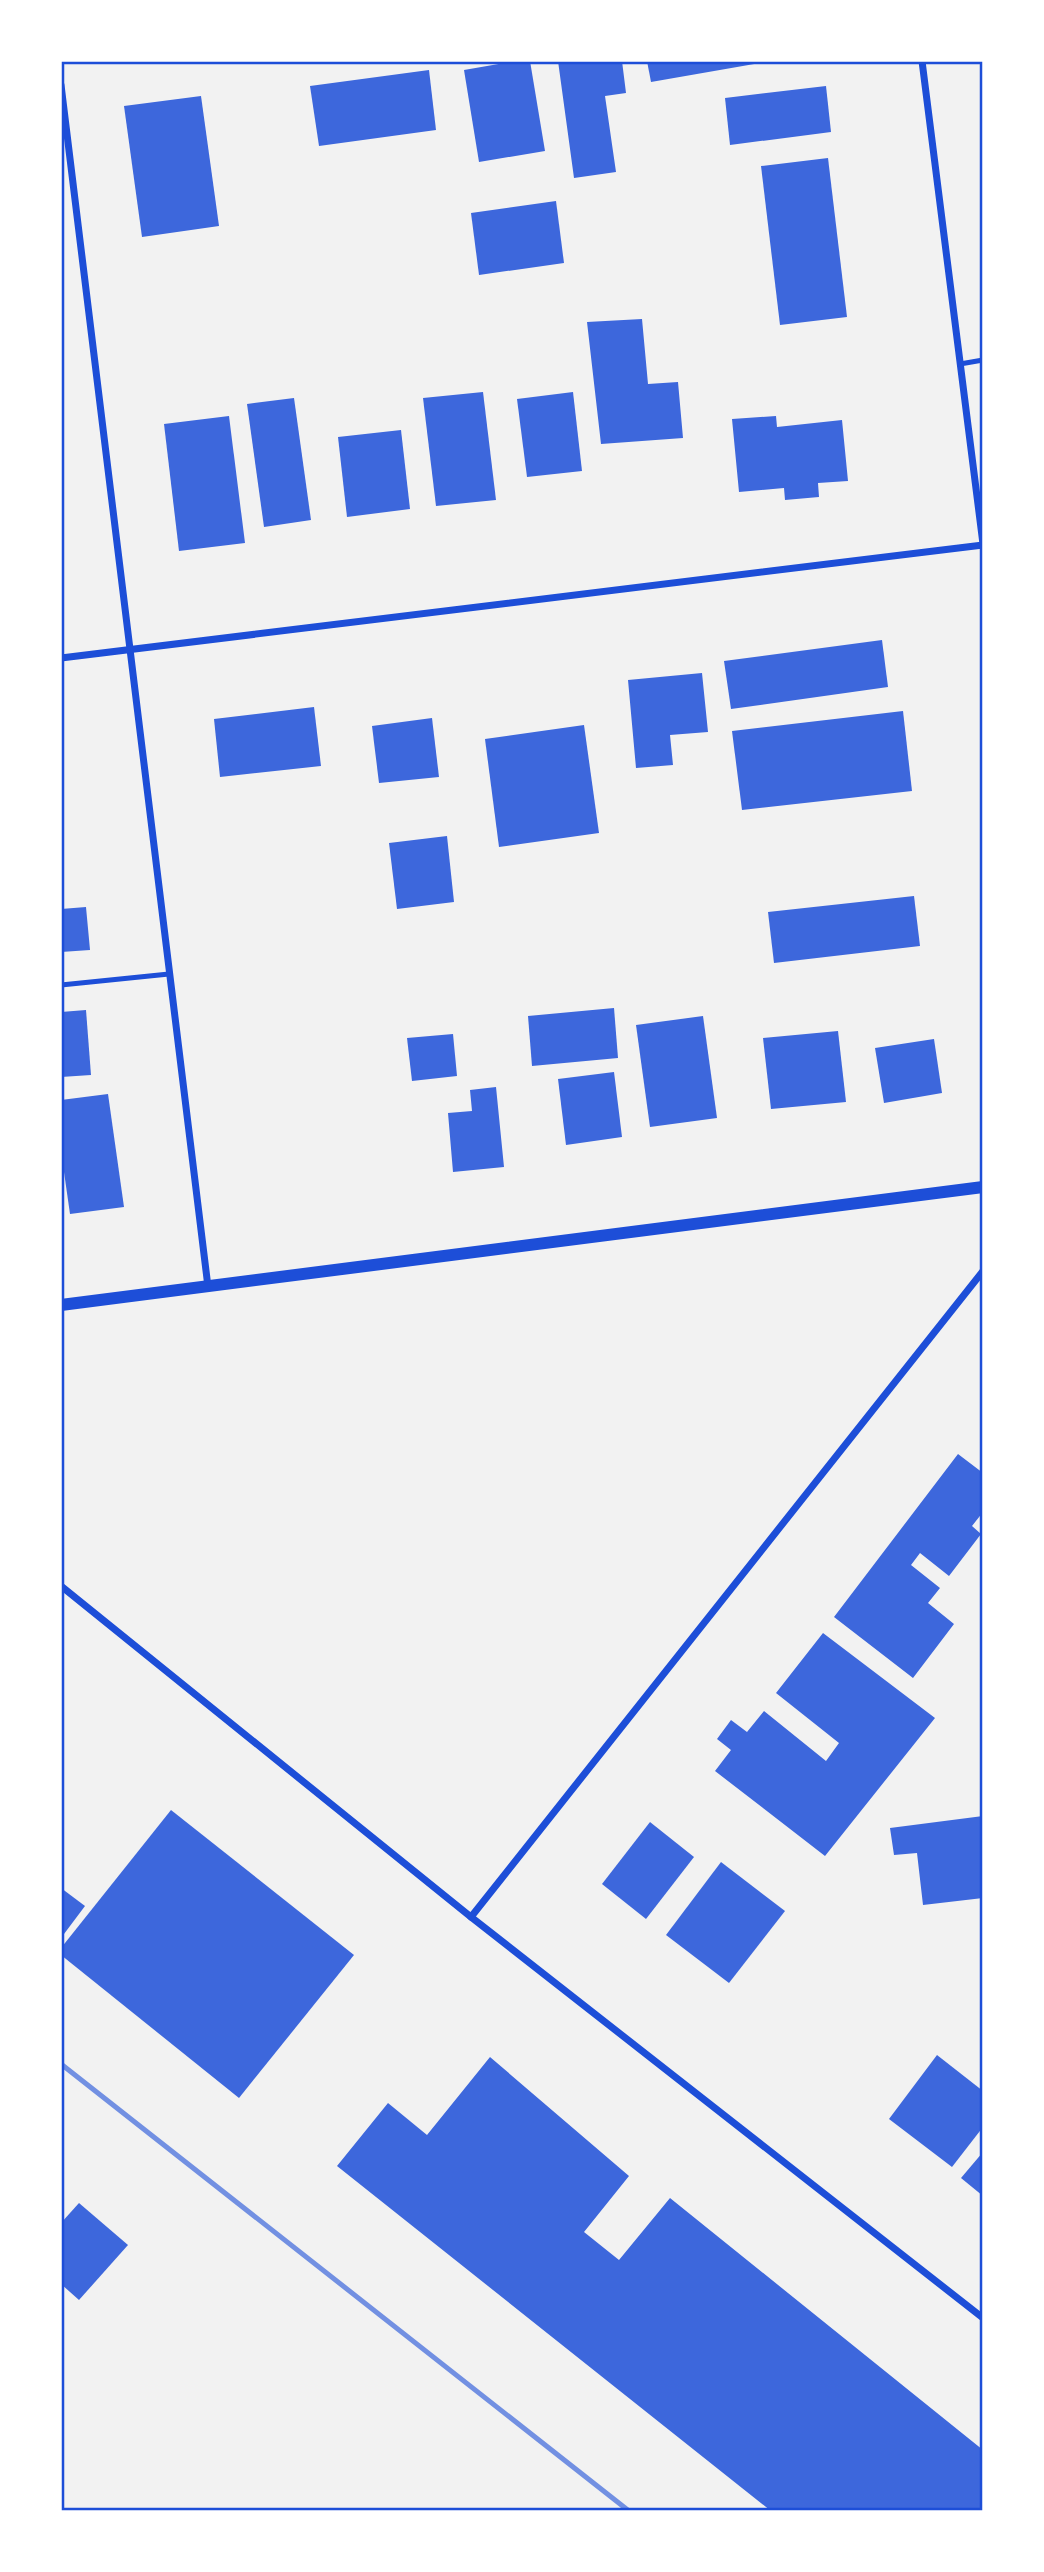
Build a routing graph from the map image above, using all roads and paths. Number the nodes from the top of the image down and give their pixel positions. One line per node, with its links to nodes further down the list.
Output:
1 (922, 61): 4 (street)
2 (61, 85): 6 (street)
3 (983, 360): 4 (lane)
4 (960, 364): 5 (street)
5 (983, 544): 6 (street)
6 (130, 649): 7 (street); 8 (street)
7 (61, 658)
8 (169, 974): 9 (lane); 12 (street)
9 (61, 985)
10 (983, 1187): 12 (street)
11 (983, 1271): 15 (street)
12 (208, 1287): 13 (street)
13 (61, 1305)
14 (61, 1587): 15 (street)
15 (471, 1917): 16 (street)
16 (983, 2318)

